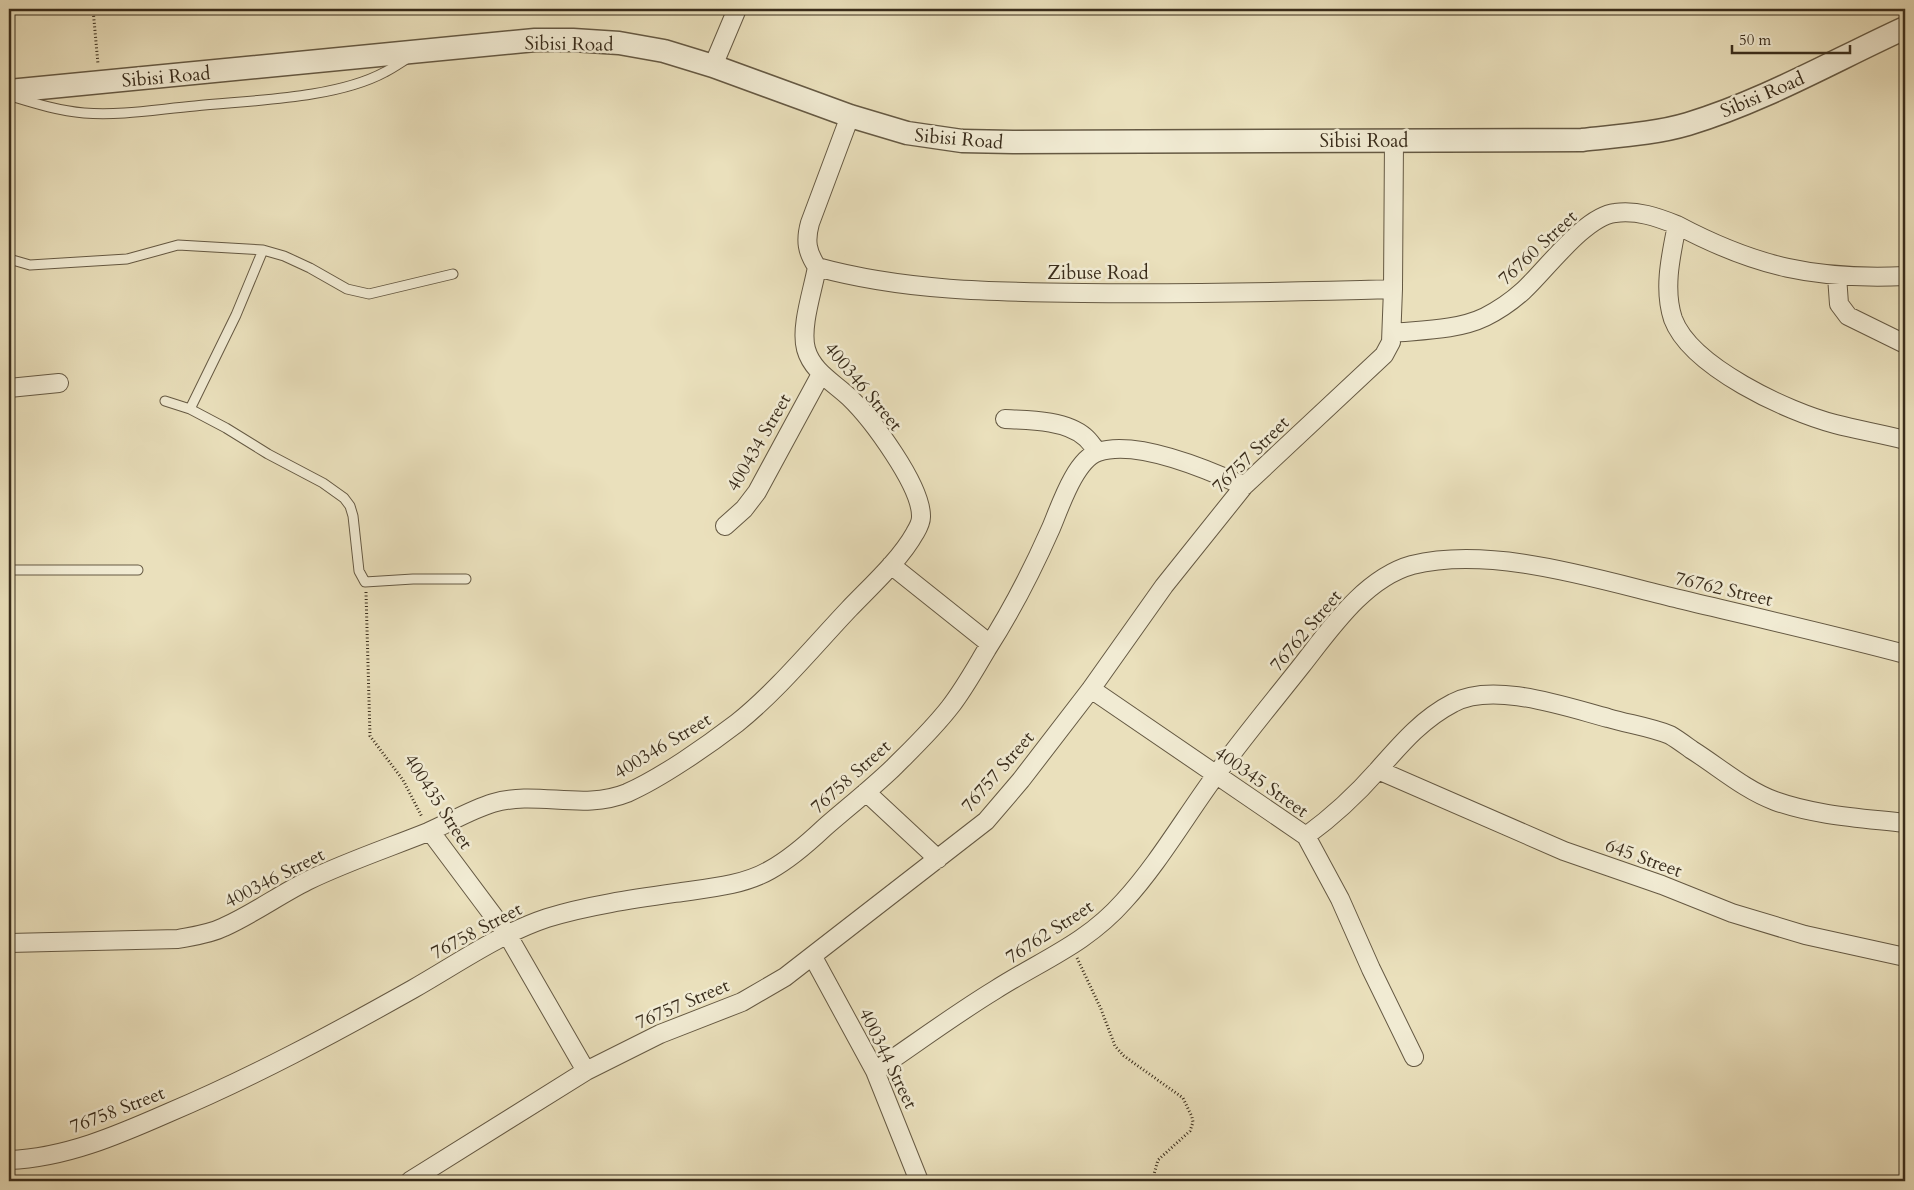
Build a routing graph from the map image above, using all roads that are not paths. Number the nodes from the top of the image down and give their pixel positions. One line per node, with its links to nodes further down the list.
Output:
1 (737, 9): 4 (street)
2 (1905, 28): 8 (street, Sibisi Road)
3 (417, 52): 4 (street, Sibisi Road); 5 (street, Sibisi Road); 6 (lane)
4 (713, 66): 7 (street, Sibisi Road)
5 (9, 91)
6 (9, 96)
7 (850, 116): 8 (street, Sibisi Road); 12 (street)
8 (1394, 140): 16 (street)
9 (1677, 225): 14 (street, 76760 Street); 17 (street, 76760 Street); 25 (street)
10 (264, 250): 11 (lane); 13 (lane); 23 (lane)
11 (9, 259)
12 (817, 267): 16 (street, Zibuse Road); 19 (street, 400346 Street)
13 (453, 274)
14 (1837, 276): 15 (street, 76760 Street); 18 (street)
15 (1905, 276)
16 (1393, 289): 17 (street, 76757 Street)
17 (1392, 334): 27 (street, 76757 Street)
18 (1905, 344)
19 (821, 374): 28 (street, 400434 Street); 29 (street, 400346 Street)
20 (59, 383): 21 (street)
21 (9, 388)
22 (166, 401): 23 (lane)
23 (190, 409): 32 (lane)
24 (1005, 419): 26 (street)
25 (1905, 440)
26 (1098, 452): 27 (street); 33 (street, 76758 Street)
27 (1244, 486): 35 (street, 76757 Street)
28 (724, 526)
29 (891, 565): 33 (street); 40 (street, 400346 Street)
30 (9, 570): 31 (lane)
31 (138, 570)
32 (466, 579)
33 (990, 644): 38 (street, 76758 Street)
34 (1905, 654): 37 (street, 76762 Street)
35 (1091, 689): 37 (street, 400345 Street); 42 (street, 76757 Street)
36 (1378, 770): 39 (street); 41 (street); 46 (street, 645 Street)
37 (1216, 774): 41 (street, 400345 Street); 49 (street, 76762 Street)
38 (866, 792): 42 (street); 43 (street, 76758 Street)
39 (1905, 823)
40 (430, 831): 43 (street, 400435 Street); 44 (street, 400346 Street)
41 (1306, 836): 47 (street, 400345 Street)
42 (938, 859): 45 (street, 76757 Street)
43 (507, 934): 48 (street, 400435 Street); 50 (street, 76758 Street)
44 (9, 943)
45 (813, 957): 48 (street, 76757 Street); 49 (street, 400344 Street)
46 (1905, 958)
47 (1414, 1057)
48 (586, 1070): 51 (street, 76757 Street)
49 (875, 1071): 52 (street, 400344 Street)
50 (9, 1160)
51 (410, 1181)
52 (919, 1181)

